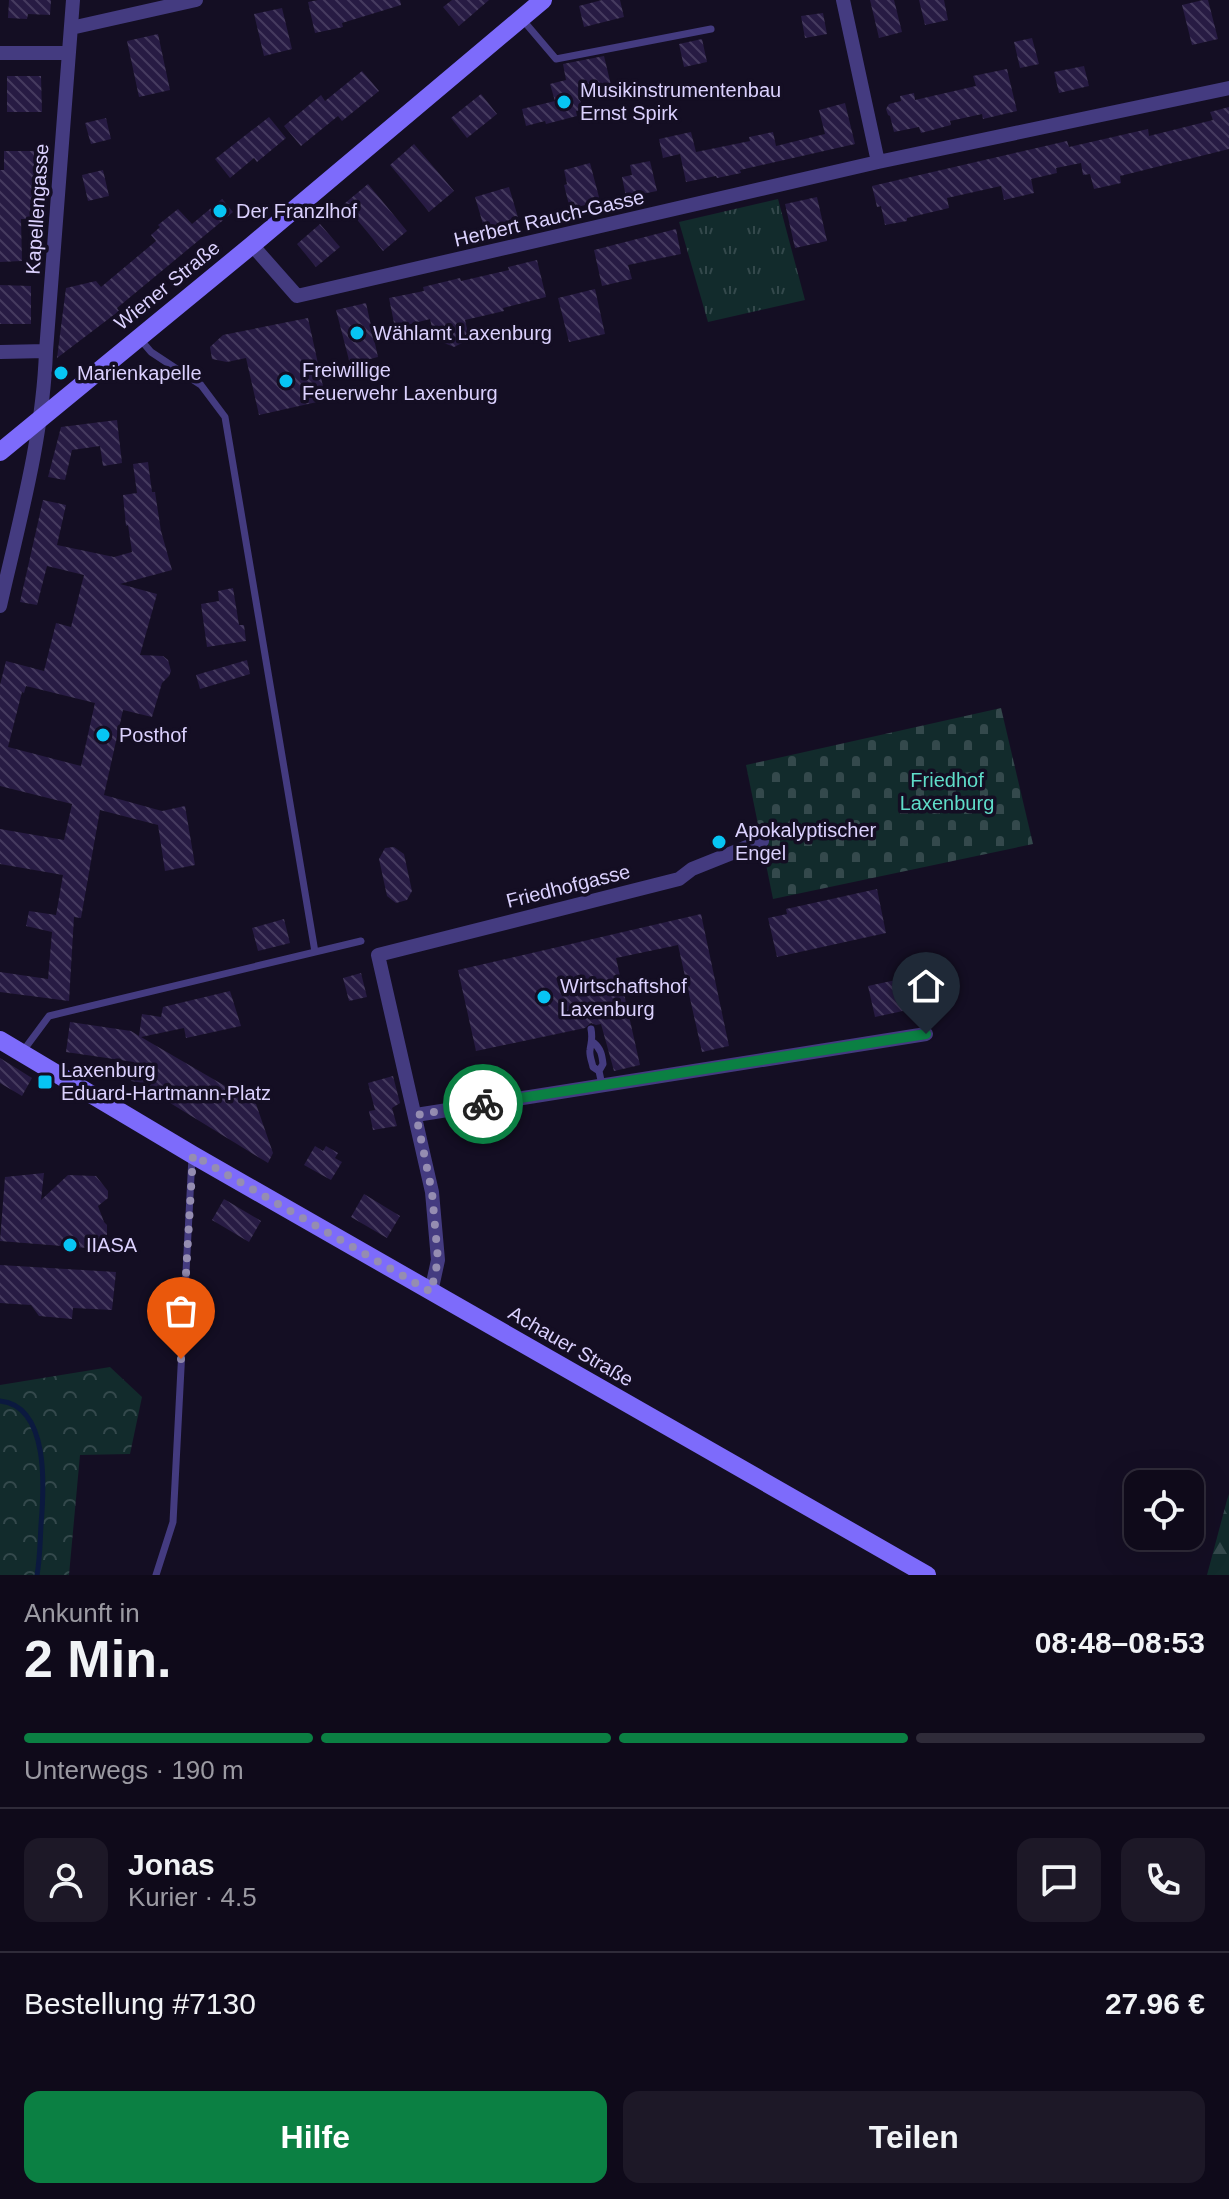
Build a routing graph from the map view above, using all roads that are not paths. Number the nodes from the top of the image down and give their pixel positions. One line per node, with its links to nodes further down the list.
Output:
1 (73, 0): 6 (street, Kapellengasse)
2 (196, 0): 6 (street)
3 (543, 0): 5 (street, Wiener Straße)
4 (843, 0): 11 (street)
5 (521, 18): 7 (lane); 12 (street, Wiener Straße)
6 (71, 28): 9 (street, Kapellengasse)
7 (711, 29)
8 (0, 53): 9 (street)
9 (69, 53): 14 (street, Kapellengasse)
10 (1229, 88): 11 (street, Herbert Rauch-Gasse)
11 (878, 162): 12 (street, Herbert Rauch-Gasse)
12 (252, 245): 13 (street, Wiener Straße)
13 (139, 337): 16 (street, Wiener Straße); 21 (lane)
14 (46, 351): 15 (street); 16 (street, Kapellengasse)
15 (0, 352)
16 (39, 420): 17 (street, Wiener Straße); 18 (street)
17 (0, 452)
18 (0, 606)
19 (762, 841): 27 (street, Friedhofgasse)
20 (361, 941): 21 (lane)
21 (315, 952): 25 (lane)
22 (591, 1029): 26 (lane)
23 (926, 1034): 26 (street)
24 (0, 1040): 25 (street, Achauer Straße)
25 (22, 1052): 28 (street, Achauer Straße)
26 (601, 1078): 27 (street)
27 (416, 1115): 29 (street)
28 (193, 1155): 29 (street, Achauer Straße); 30 (lane)
29 (431, 1292): 31 (street, Achauer Straße)
30 (156, 1575)
31 (927, 1575)

